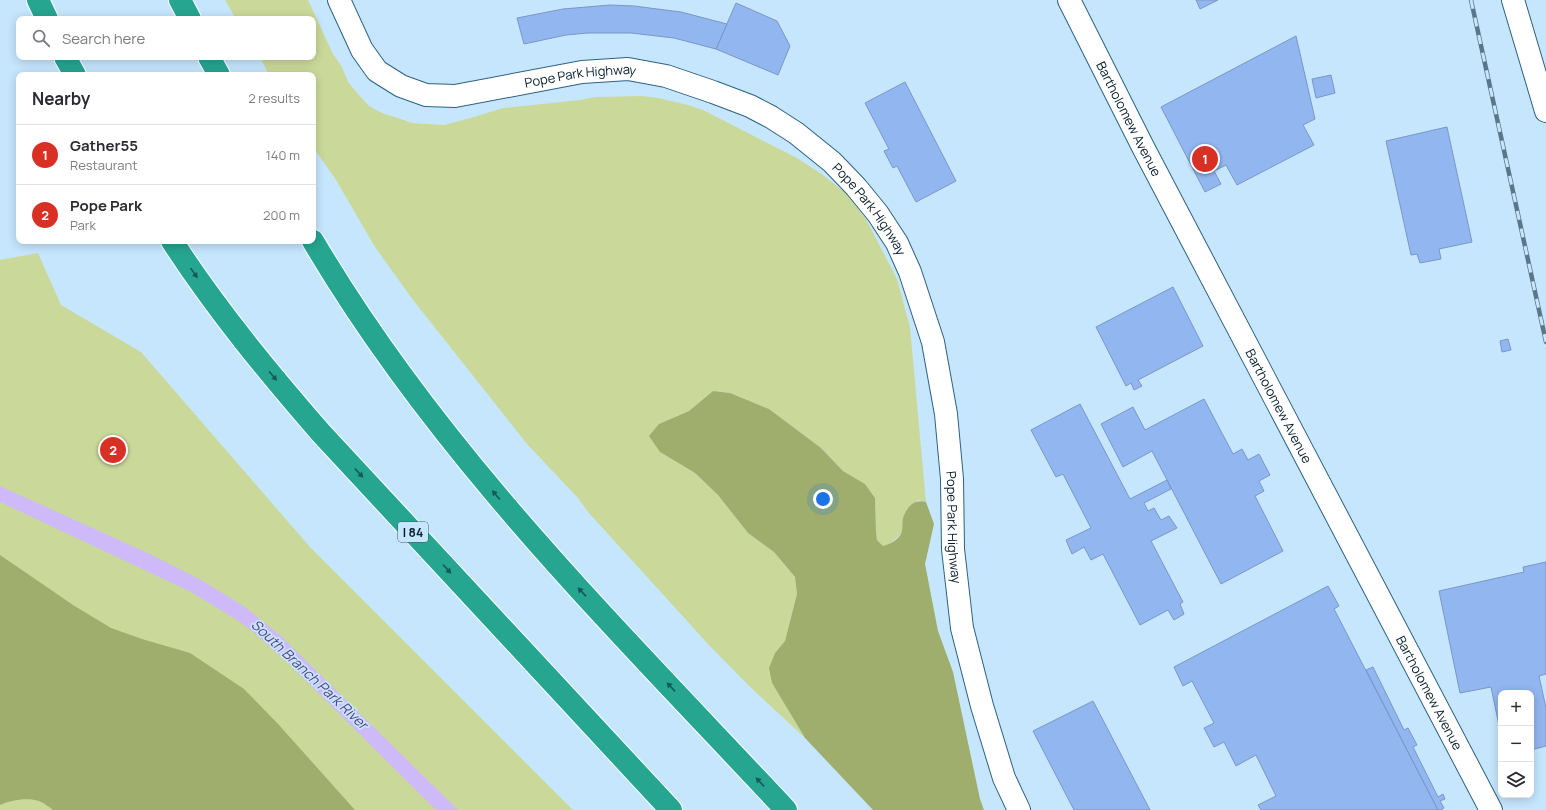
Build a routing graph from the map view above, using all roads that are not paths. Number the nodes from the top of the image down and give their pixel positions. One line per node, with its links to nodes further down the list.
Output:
1 (38, 0): 6 (highway)
2 (180, 0): 7 (highway)
3 (339, 0): 17 (street, Pope Park Highway)
4 (1069, 0): 18 (street, Bartholomew Avenue)
5 (1513, 0): 12 (street)
6 (46, 16)
7 (188, 16)
8 (67, 60): 10 (highway)
9 (211, 60): 11 (highway)
10 (73, 72)
11 (217, 72)
12 (1546, 111)
13 (174, 244): 15 (highway, I 84, one-way to 15)
14 (315, 244): 16 (highway, one-way to 14)
15 (671, 810)
16 (786, 810)
17 (1019, 810)
18 (1490, 810)

